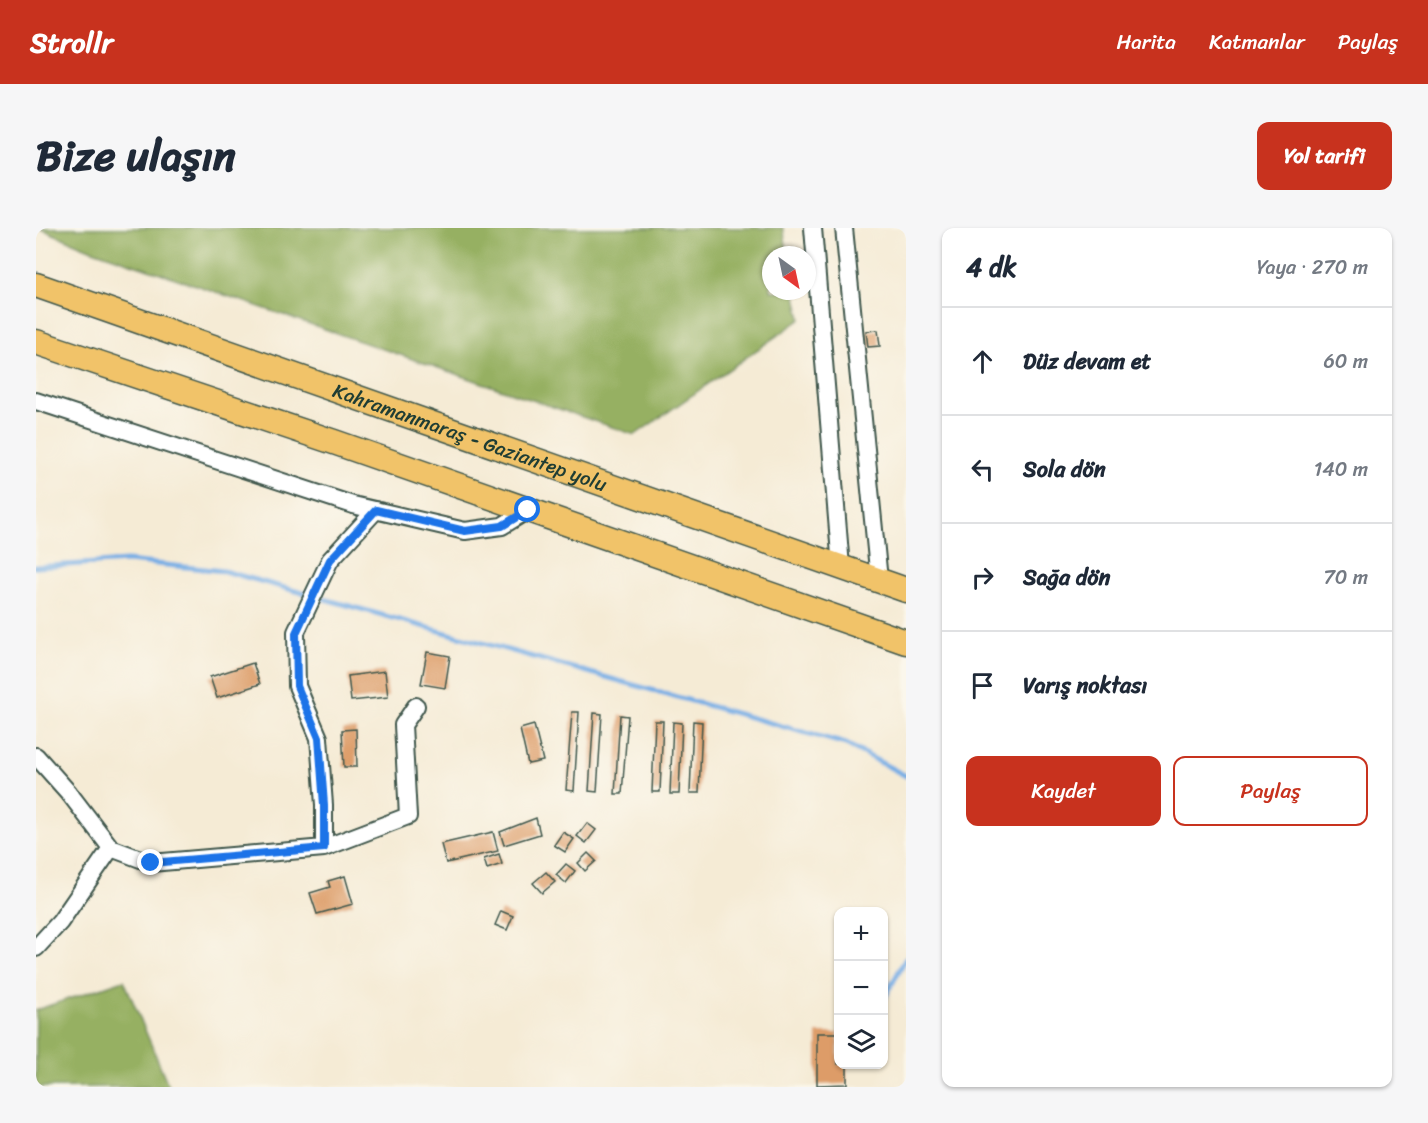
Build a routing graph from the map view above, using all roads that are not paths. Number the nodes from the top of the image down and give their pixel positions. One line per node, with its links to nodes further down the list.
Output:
1 (813, 228): 8 (street)
2 (844, 228): 9 (street)
3 (36, 285): 8 (highway, Kahramanmaraş - Gaziantep yolu)
4 (36, 342): 7 (highway)
5 (36, 401): 6 (street)
6 (376, 510): 7 (street); 15 (street)
7 (528, 510): 11 (highway)
8 (841, 567): 9 (highway, Kahramanmaraş - Gaziantep yolu)
9 (879, 580): 10 (highway, Kahramanmaraş - Gaziantep yolu)
10 (906, 590)
11 (906, 642)
12 (416, 706): 15 (street)
13 (36, 756): 14 (street)
14 (111, 848): 15 (street); 16 (street)
15 (324, 848)
16 (36, 948)

